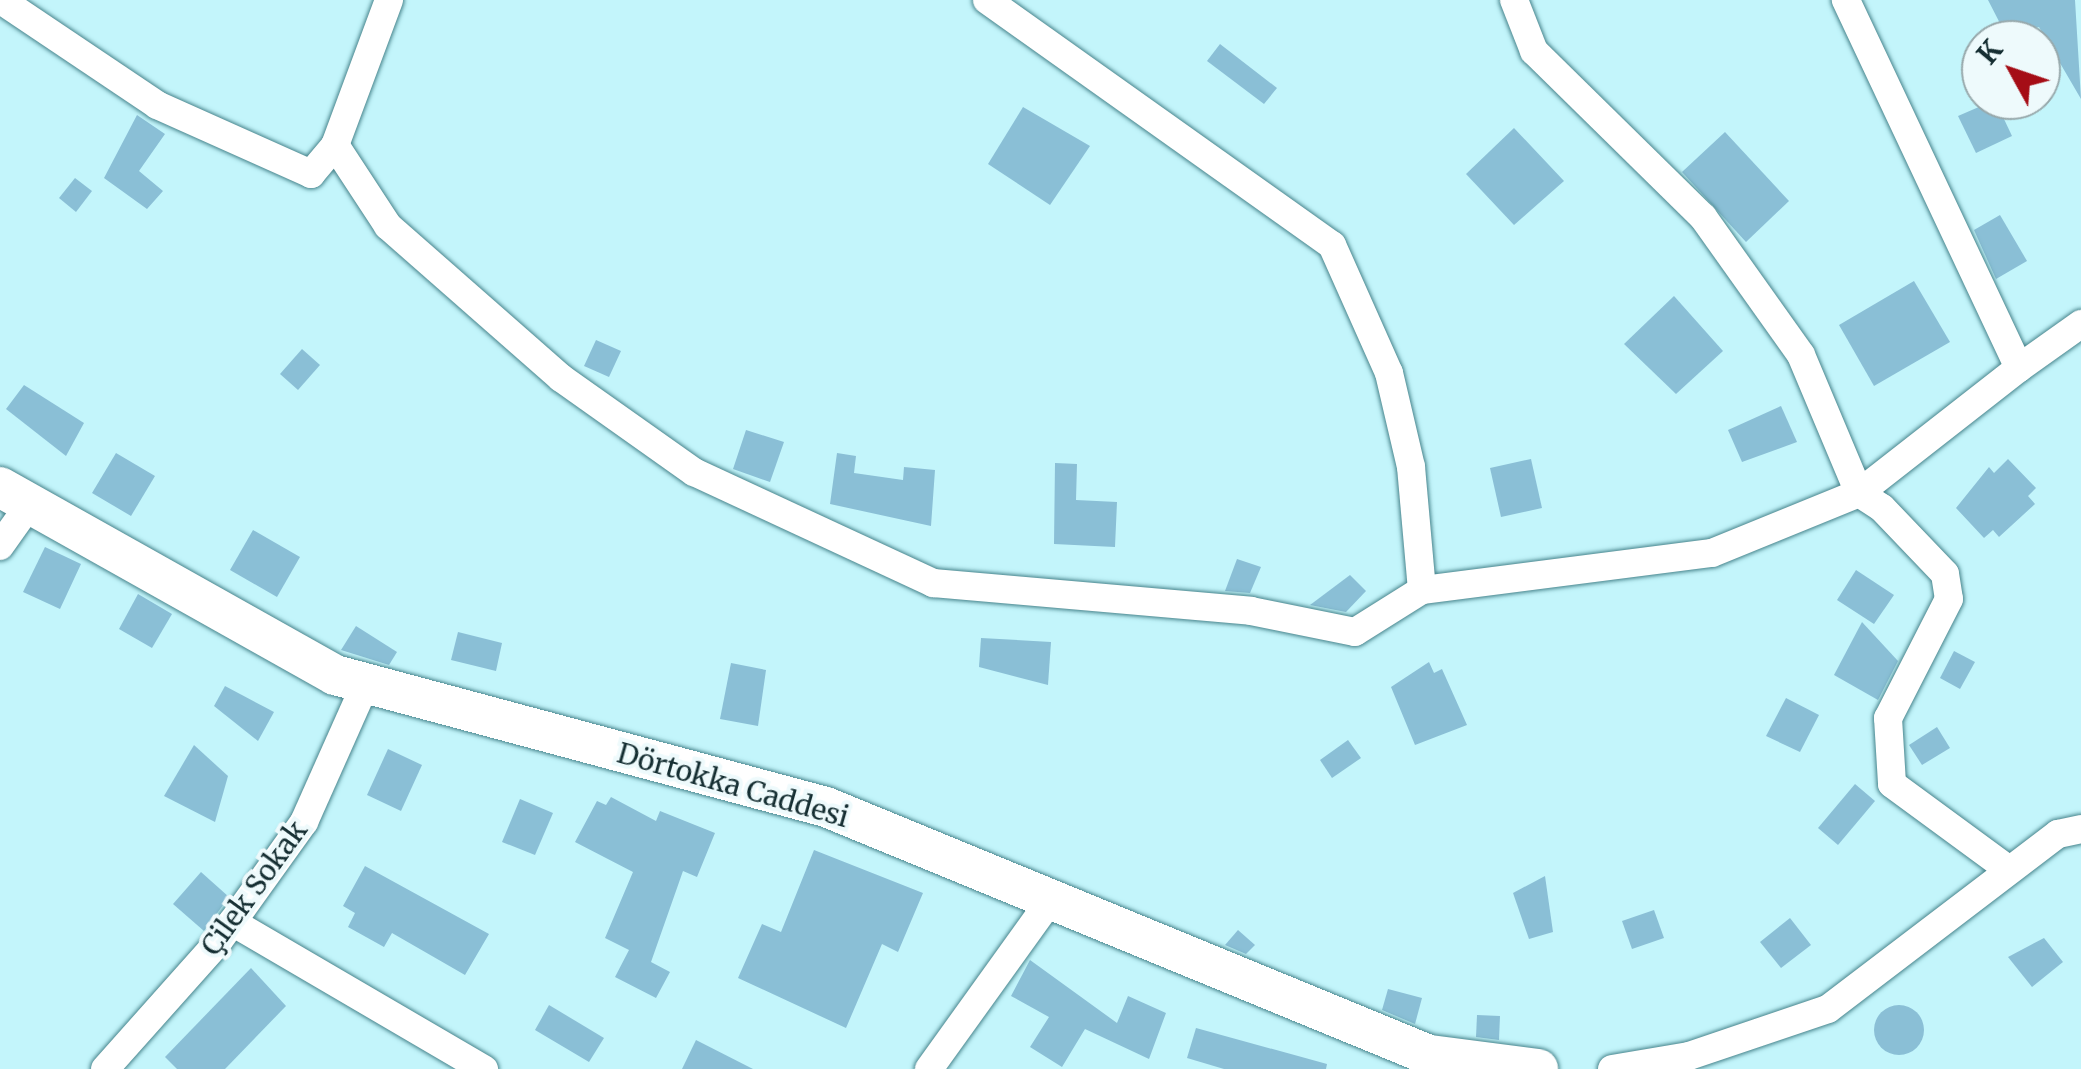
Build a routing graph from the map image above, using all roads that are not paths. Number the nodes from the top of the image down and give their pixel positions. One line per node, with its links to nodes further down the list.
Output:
1 (1, 0): 6 (street)
2 (389, 0): 6 (street)
3 (987, 0): 12 (street)
4 (1514, 0): 9 (street)
5 (1846, 0): 8 (street)
6 (335, 144): 12 (street)
7 (2081, 324): 8 (street)
8 (2018, 368): 9 (street)
9 (1859, 493): 12 (street); 15 (street)
10 (16, 494): 11 (street); 13 (street, Dörtokka Caddesi)
11 (0, 546)
12 (1422, 590)
13 (366, 683): 16 (street, Dörtokka Caddesi); 17 (street, Çilek Sokak)
14 (2081, 829): 15 (street)
15 (2008, 870): 23 (street)
16 (1048, 902): 18 (street, Dörtokka Caddesi); 21 (street)
17 (232, 922): 19 (street, Çilek Sokak); 20 (street)
18 (1425, 1062): 22 (street, Dörtokka Caddesi)
19 (105, 1069)
20 (484, 1069)
21 (929, 1069)
22 (1538, 1069)
23 (1612, 1069)

